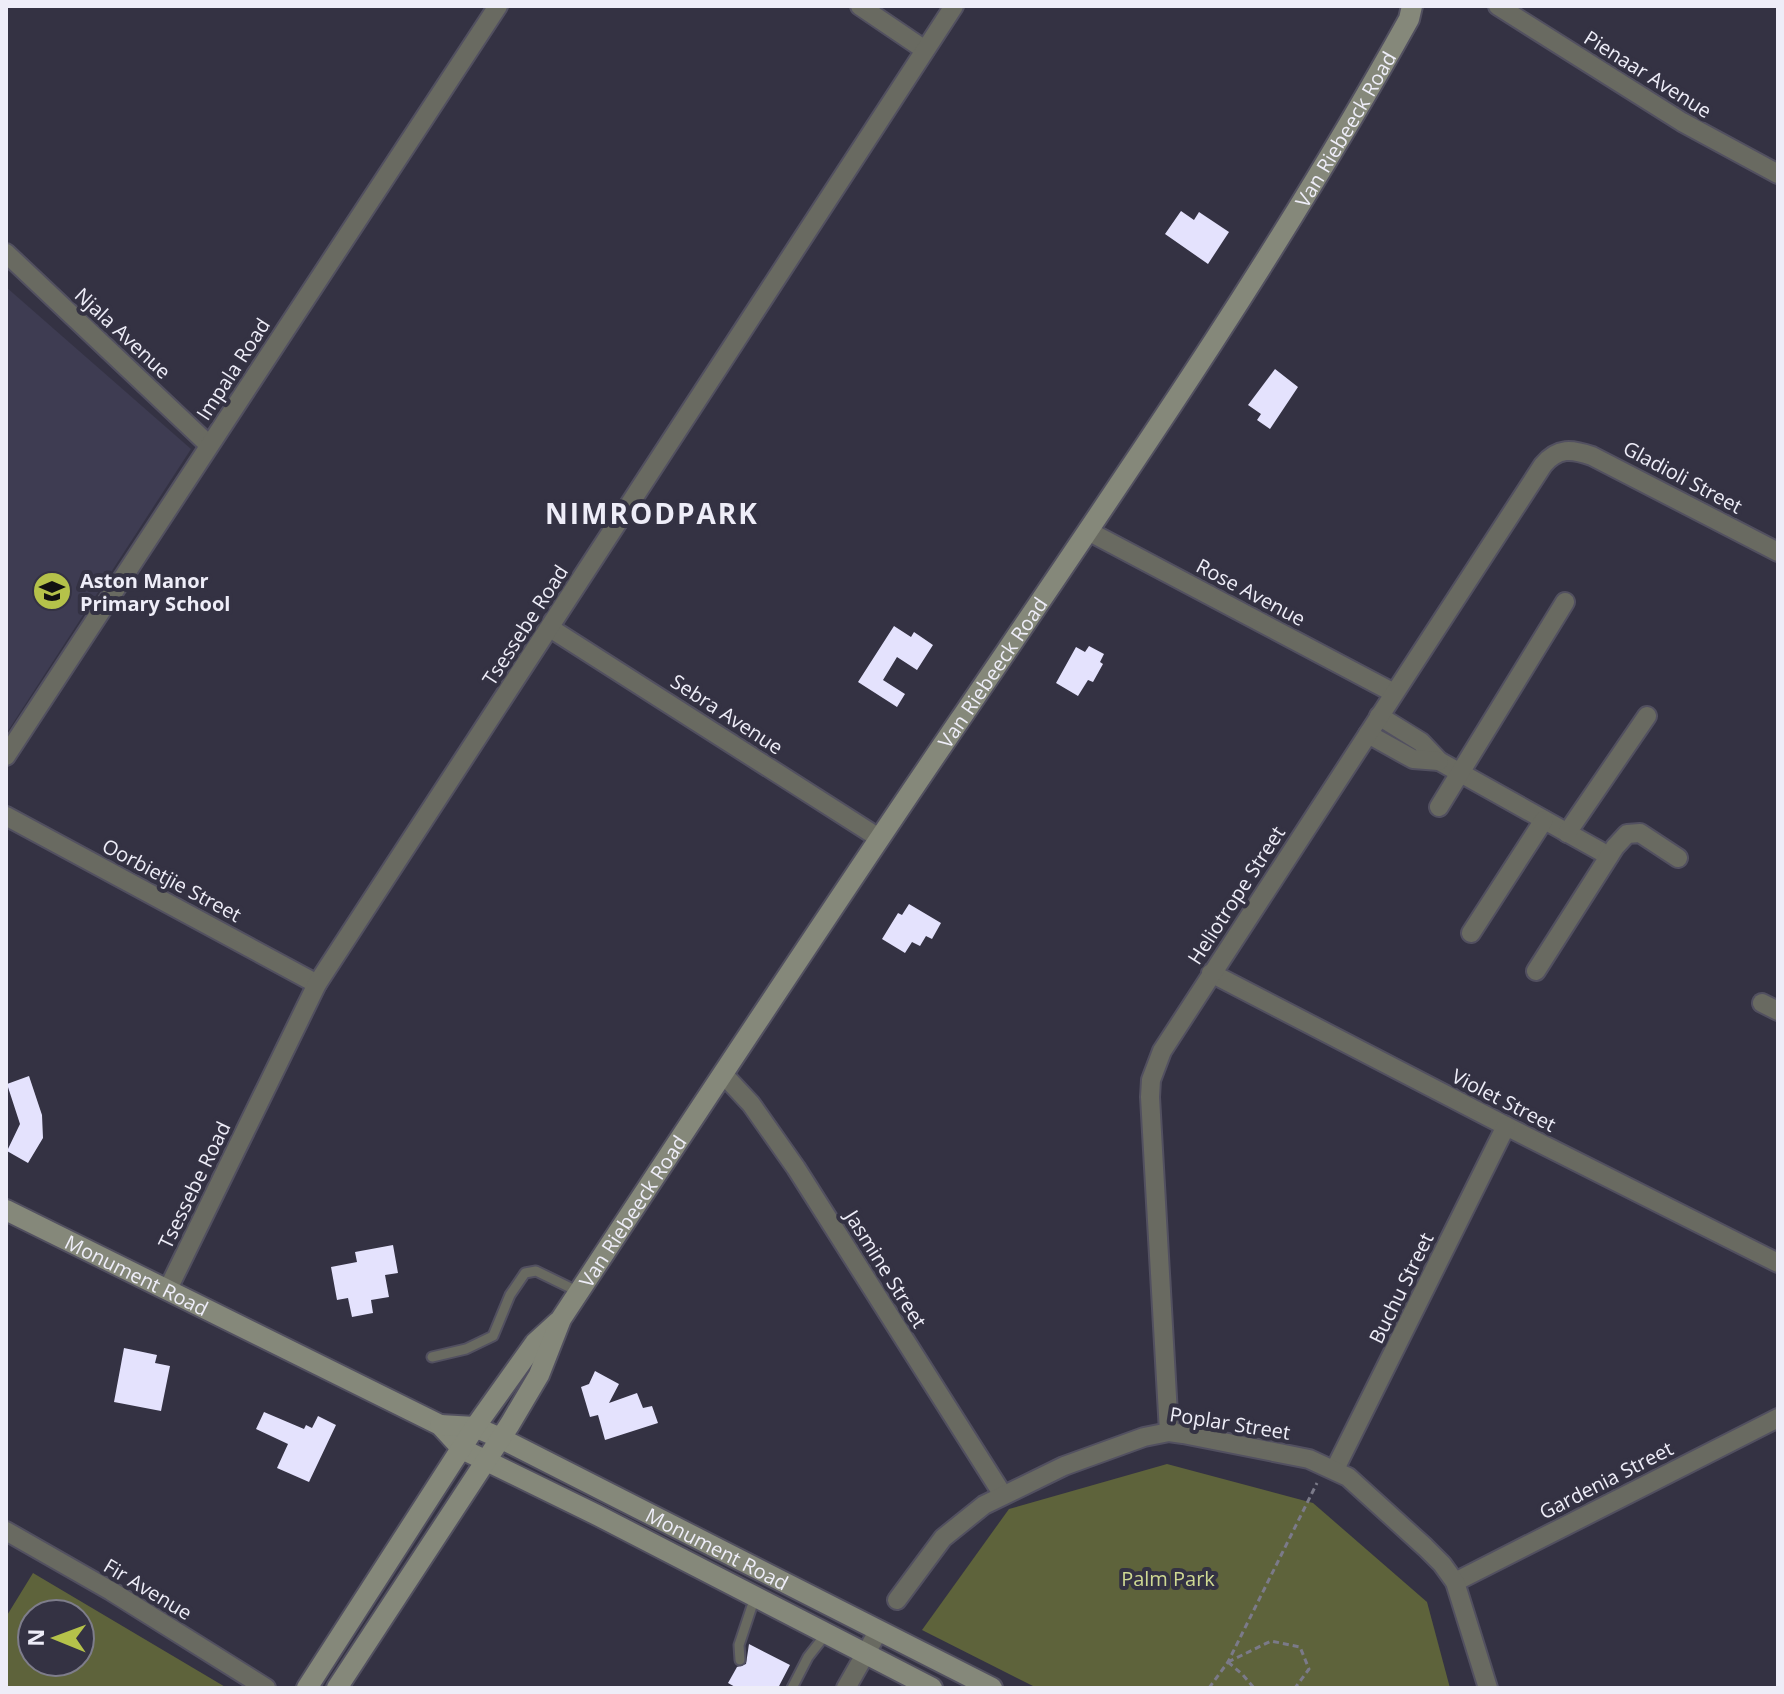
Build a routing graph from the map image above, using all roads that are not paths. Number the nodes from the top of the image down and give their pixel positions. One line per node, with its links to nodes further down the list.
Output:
1 (498, 6): 10 (street, Impala Road)
2 (860, 6): 7 (street)
3 (954, 6): 7 (street, Tsessebe Road)
4 (1427, 6): 6 (street, Van Riebeeck Road)
5 (1498, 6): 8 (street, Pienaar Avenue)
6 (1410, 12): 12 (street, Van Riebeeck Road)
7 (925, 50): 15 (street, Tsessebe Road)
8 (1778, 174)
9 (6, 253): 10 (street, Njala Avenue)
10 (209, 445): 20 (street, Impala Road)
11 (1565, 450): 13 (street, Gladioli Street); 16 (street, Heliotrope Street)
12 (1088, 531): 16 (street, Rose Avenue); 27 (street, Van Riebeeck Road)
13 (1778, 552)
14 (1565, 602): 22 (street)
15 (550, 628): 27 (street, Sebra Avenue); 33 (street, Tsessebe Road)
16 (1394, 693): 17 (street, Heliotrope Street)
17 (1379, 716): 19 (street, Heliotrope Street); 21 (street)
18 (1647, 716): 26 (street)
19 (1368, 734): 21 (street); 32 (street, Heliotrope Street)
20 (6, 756)
21 (1439, 761): 22 (street)
22 (1461, 773): 23 (street); 25 (street)
23 (1439, 807)
24 (6, 816): 33 (street, Oorbietjie Street)
25 (1544, 820): 26 (street); 30 (street)
26 (1567, 833): 28 (street)
27 (879, 838): 34 (street, Van Riebeeck Road)
28 (1609, 856): 29 (street); 31 (street)
29 (1678, 858)
30 (1471, 933)
31 (1536, 971)
32 (1211, 973): 35 (street, Violet Street); 45 (street, Heliotrope Street)
33 (317, 984): 38 (street, Tsessebe Road)
34 (723, 1074): 39 (street, Van Riebeeck Road); 50 (street, Jasmine Street)
35 (1506, 1126): 37 (street, Violet Street); 49 (street, Buchu Street)
36 (6, 1210): 38 (street, Monument Road)
37 (1778, 1263)
38 (168, 1289): 43 (street, Monument Road)
39 (579, 1292): 40 (street, Van Riebeeck Road); 41 (lane)
40 (561, 1319): 44 (street, Van Riebeeck Road); 46 (street, Van Riebeeck Road)
41 (432, 1357)
42 (1778, 1418): 52 (street, Gardenia Street)
43 (440, 1425): 44 (street, Monument Road); 47 (street, Monument Road)
44 (475, 1427): 46 (street, Monument Road); 47 (street, Van Riebeeck Road)
45 (1169, 1432): 49 (street, Poplar Street); 50 (street, Poplar Street)
46 (500, 1438): 48 (street, Van Riebeeck Road); 55 (street, Monument Road)
47 (462, 1449): 48 (street, Monument Road); 60 (street, Van Riebeeck Road)
48 (486, 1460): 53 (street, Monument Road); 61 (street, Van Riebeeck Road)
49 (1330, 1467): 52 (street, Poplar Street)
50 (1003, 1495): 54 (street, Poplar Street)
51 (6, 1531): 59 (street, Fir Avenue)
52 (1455, 1582): 66 (street, Poplar Street)
53 (755, 1597): 56 (street, Monument Road); 58 (lane)
54 (897, 1600)
55 (879, 1630): 57 (street); 65 (street, Monument Road)
56 (826, 1634): 57 (street, Monument Road); 62 (lane)
57 (865, 1654): 63 (street); 64 (street, Monument Road)
58 (740, 1660)
59 (266, 1688)
60 (307, 1688)
61 (337, 1688)
62 (792, 1688)
63 (846, 1688)
64 (932, 1688)
65 (992, 1688)
66 (1488, 1688)

